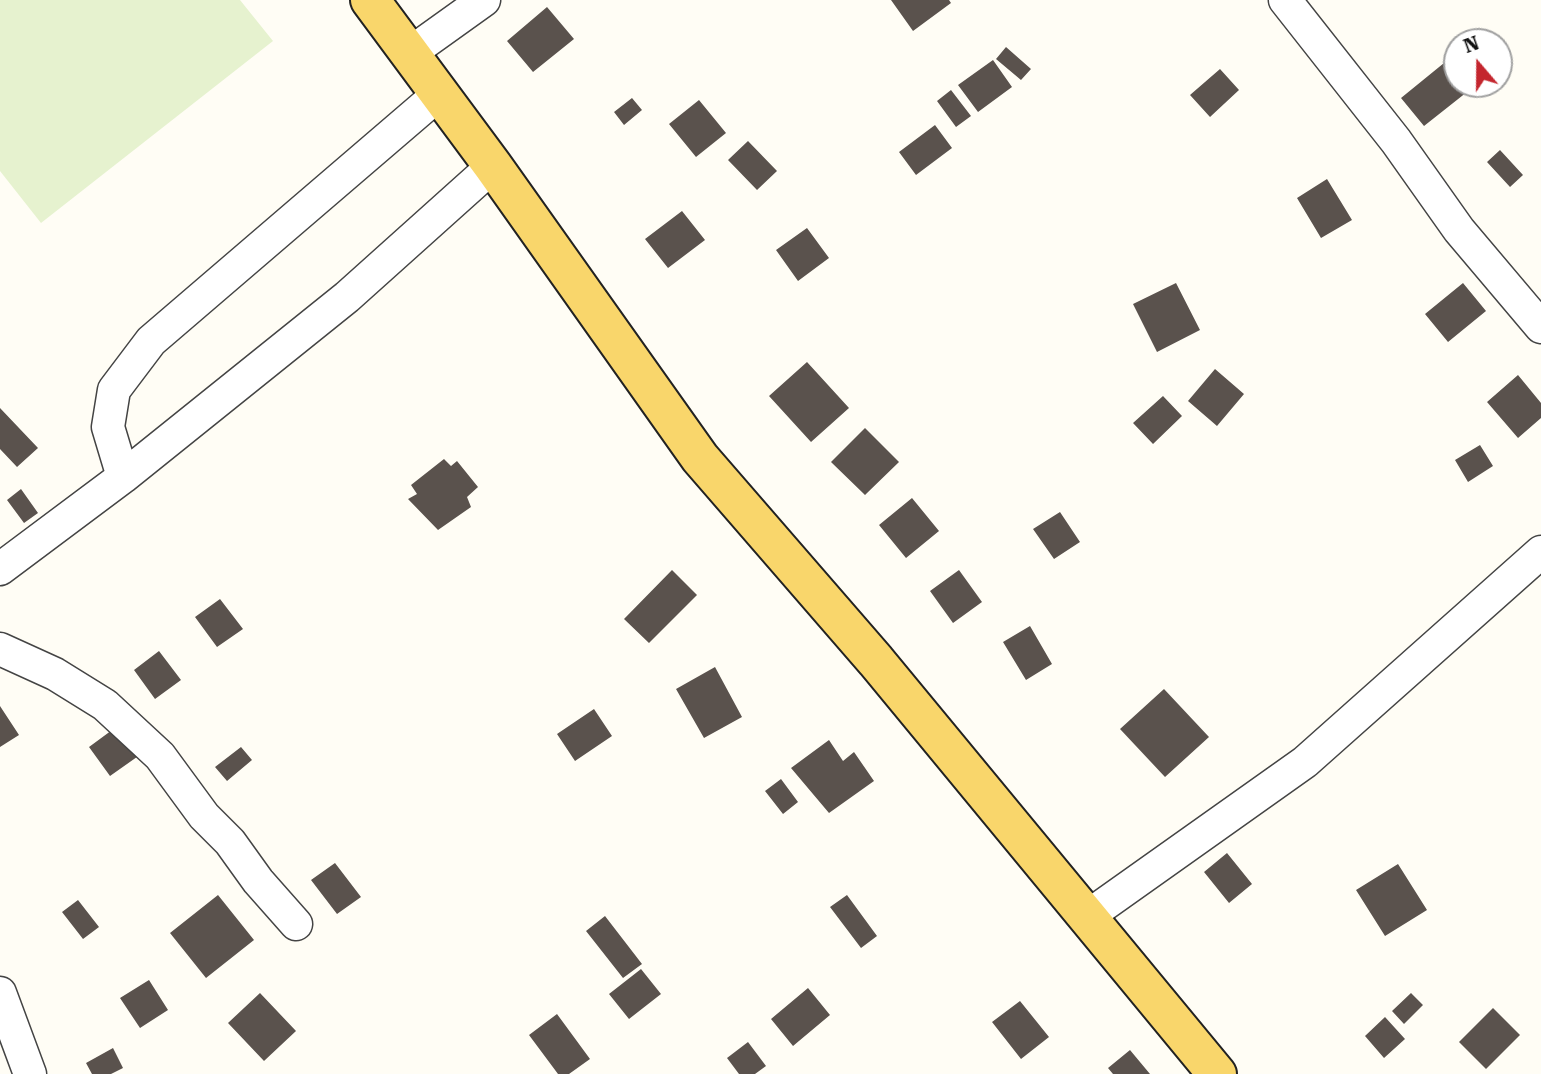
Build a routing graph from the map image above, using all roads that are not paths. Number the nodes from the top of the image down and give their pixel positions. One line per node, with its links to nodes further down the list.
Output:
1 (370, 0): 4 (main road)
2 (484, 0): 4 (street)
3 (1285, 0): 7 (street)
4 (410, 53): 5 (main road)
5 (440, 93): 6 (main road); 8 (street)
6 (493, 166): 8 (street); 12 (main road)
7 (1541, 327)
8 (123, 477): 10 (street)
9 (1541, 552): 12 (street)
10 (0, 569)
11 (0, 649): 13 (street)
12 (1088, 916): 16 (main road)
13 (296, 924)
14 (0, 993): 15 (street)
15 (30, 1074)
16 (1217, 1074)

